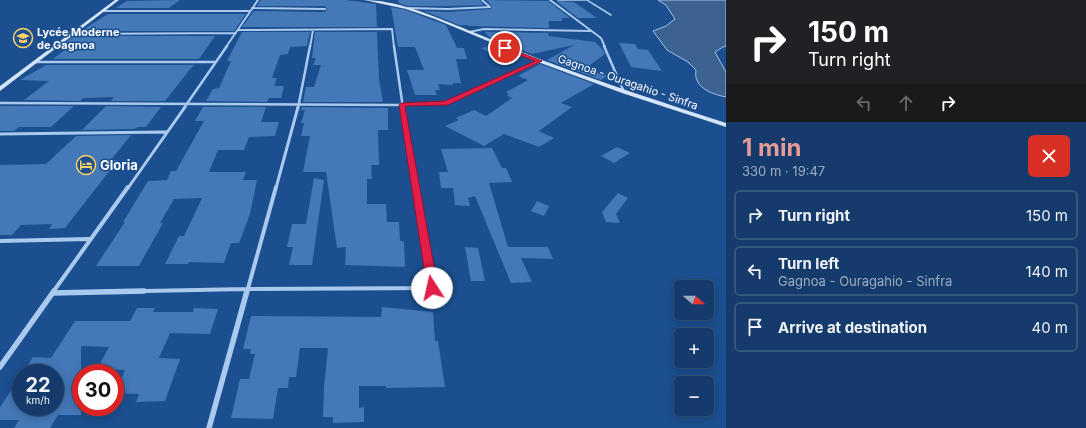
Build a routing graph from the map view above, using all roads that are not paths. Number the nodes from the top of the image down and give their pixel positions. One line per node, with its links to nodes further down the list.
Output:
1 (117, 0): 11 (main road)
2 (258, 0): 10 (street)
3 (366, 0): 9 (main road, Gagnoa - Ouragahio - Sinfra)
4 (482, 0): 9 (street)
5 (550, 0): 14 (street)
6 (558, 0): 7 (lane)
7 (587, 0): 12 (lane)
8 (325, 8): 10 (street)
9 (407, 8): 16 (main road, Gagnoa - Ouragahio - Sinfra)
10 (251, 10): 11 (street); 15 (street)
11 (104, 11): 17 (main road)
12 (611, 15)
13 (313, 30): 15 (street); 25 (street); 26 (street)
14 (591, 31): 16 (street); 22 (street)
15 (237, 32): 17 (street); 20 (street)
16 (469, 32): 18 (main road, Gagnoa - Ouragahio - Sinfra)
17 (73, 34): 19 (main road)
18 (540, 61): 22 (main road, Gagnoa - Ouragahio - Sinfra); 26 (street)
19 (35, 62): 20 (street); 21 (main road)
20 (216, 62): 24 (street)
21 (0, 89)
22 (624, 92): 27 (main road, Gagnoa - Ouragahio - Sinfra)
23 (0, 102): 24 (street)
24 (188, 103): 25 (street); 28 (street)
25 (298, 104): 26 (street); 32 (street)
26 (402, 105): 32 (street)
27 (726, 125)
28 (166, 132): 29 (street); 30 (street)
29 (0, 134)
30 (90, 239): 31 (street); 33 (street)
31 (0, 240)
32 (247, 289): 33 (street); 35 (street)
33 (52, 293): 34 (street)
34 (0, 367)
35 (209, 428)

